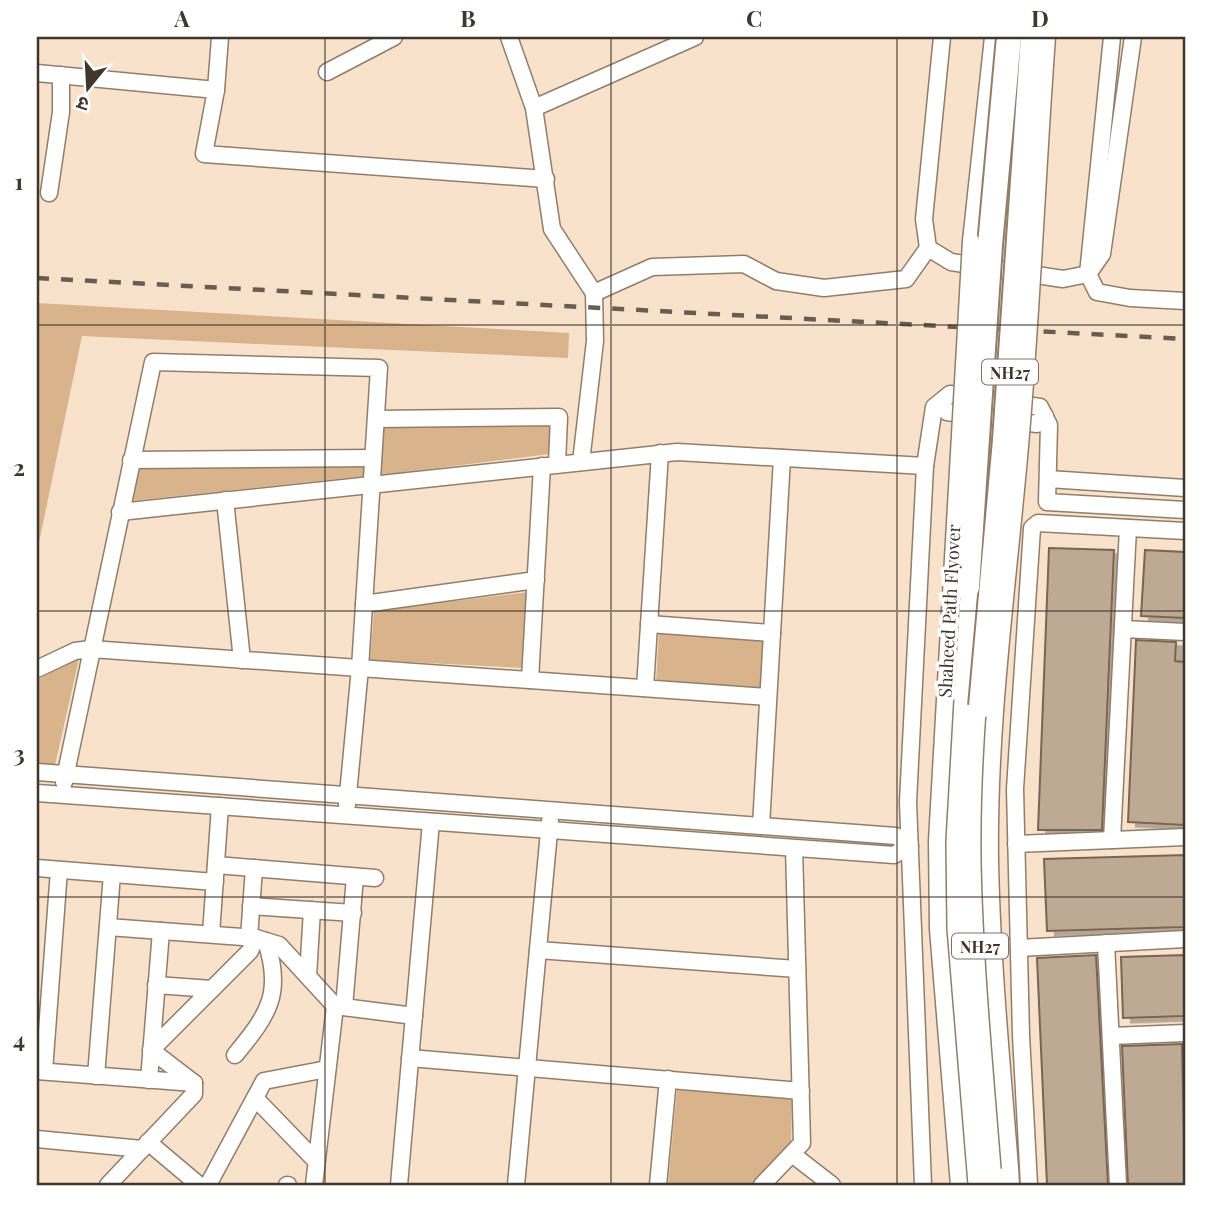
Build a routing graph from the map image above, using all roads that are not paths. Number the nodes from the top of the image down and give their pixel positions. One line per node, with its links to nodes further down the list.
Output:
1 (220, 37): 15 (street)
2 (394, 37): 12 (street)
3 (509, 37): 16 (street)
4 (695, 37): 16 (street)
5 (942, 37): 19 (street)
6 (993, 37): 46 (street, Shaheed Path Flyover, bridge)
7 (1009, 37): 40 (highway, Shaheed Path Flyover / NH27, bridge)
8 (1033, 37): 54 (highway, NH27, bridge)
9 (1047, 37): 54 (street, bridge)
10 (1112, 37): 20 (street)
11 (1133, 37): 20 (street)
12 (327, 72)
13 (37, 73): 14 (street)
14 (61, 75): 15 (street); 18 (street)
15 (216, 90): 17 (street)
16 (534, 108): 17 (street)
17 (546, 179): 21 (street)
18 (49, 193)
19 (928, 248): 20 (street); 21 (street)
20 (1088, 274): 22 (street)
21 (594, 293): 28 (street)
22 (1185, 301)
23 (376, 419): 25 (street); 27 (street); 29 (street)
24 (660, 453): 26 (street); 28 (street); 42 (street)
25 (373, 458): 27 (street); 32 (street)
26 (782, 458): 30 (street); 45 (street)
27 (131, 460): 36 (street)
28 (581, 462): 29 (street)
29 (550, 465): 32 (street); 39 (street)
30 (925, 466): 31 (street); 69 (street)
31 (1048, 479): 33 (street); 35 (street)
32 (372, 484): 34 (street); 41 (street)
33 (1185, 488)
34 (225, 500): 36 (street); 48 (street)
35 (1185, 510)
36 (120, 512): 47 (street)
37 (1128, 528): 38 (street); 43 (street); 68 (street)
38 (1185, 531)
39 (536, 580): 41 (street); 51 (street)
40 (967, 587): 46 (highway, bridge); 126 (highway, Shaheed Path Flyover / NH27)
41 (364, 604): 49 (street)
42 (649, 624): 45 (street); 52 (street)
43 (1123, 629): 44 (street); 67 (street)
44 (1185, 632)
45 (772, 633): 53 (street)
46 (947, 646): 125 (street, Shaheed Path Flyover, bridge)
47 (92, 649): 48 (street); 50 (street); 56 (street)
48 (242, 660): 49 (street)
49 (360, 668): 51 (street); 59 (street)
50 (37, 669)
51 (530, 680): 52 (street)
52 (645, 688): 53 (street)
53 (768, 696): 64 (street)
54 (989, 716): 114 (highway, NH27)
55 (37, 772): 56 (street)
56 (65, 774): 58 (street); 59 (street)
57 (37, 793): 58 (street)
58 (61, 795): 60 (street)
59 (348, 796): 61 (street); 62 (street)
60 (220, 806): 62 (street); 71 (street)
61 (551, 811): 64 (street); 65 (street)
62 (346, 816): 63 (street)
63 (431, 822): 65 (street); 95 (street)
64 (761, 826): 69 (street)
65 (549, 831): 70 (street); 89 (street)
66 (1185, 837): 67 (street)
67 (1112, 840): 68 (street)
68 (1016, 844): 88 (street)
69 (909, 846): 70 (street); 124 (street)
70 (794, 848): 90 (street)
71 (216, 865): 73 (street); 78 (street)
72 (37, 868): 74 (street)
73 (254, 868): 76 (street); 79 (street)
74 (59, 870): 75 (street); 103 (street)
75 (112, 874): 78 (street); 82 (street)
76 (355, 877): 77 (street); 81 (street)
77 (375, 878)
78 (215, 882): 84 (street)
79 (251, 906): 80 (street); 85 (street)
80 (312, 910): 81 (street); 91 (street)
81 (353, 913): 94 (street)
82 (108, 927): 83 (street); 104 (street)
83 (161, 930): 84 (street); 92 (street)
84 (211, 934): 85 (street)
85 (257, 939): 91 (street); 93 (street); 99 (street)
86 (1185, 939): 87 (street)
87 (1106, 943): 88 (street); 97 (street)
88 (1019, 947): 128 (street)
89 (538, 950): 90 (street); 101 (street)
90 (797, 969): 108 (street)
91 (307, 976): 94 (street)
92 (156, 985): 93 (street); 98 (street)
93 (212, 989): 98 (street)
94 (340, 1007): 95 (street); 102 (street)
95 (414, 1016): 100 (street)
96 (1185, 1033): 97 (street)
97 (1111, 1036): 129 (street)
98 (151, 1050): 106 (street); 107 (street)
99 (235, 1055)
100 (410, 1058): 101 (street); 120 (street)
101 (527, 1067): 105 (street); 121 (street)
102 (327, 1069): 109 (street); 113 (street)
103 (40, 1071): 104 (street)
104 (96, 1076): 106 (street)
105 (668, 1079): 108 (street); 122 (street)
106 (149, 1080): 107 (street)
107 (194, 1083): 111 (street)
108 (800, 1091): 112 (street)
109 (255, 1098): 113 (street); 118 (street)
110 (37, 1139): 111 (street)
111 (145, 1146): 116 (street); 117 (street)
112 (792, 1154): 115 (street); 123 (street)
113 (316, 1161): 119 (street)
114 (1001, 1177): 127 (street)
115 (821, 1182)
116 (108, 1185)
117 (199, 1185)
118 (208, 1185)
119 (314, 1185)
120 (399, 1185)
121 (516, 1185)
122 (658, 1185)
123 (762, 1185)
124 (923, 1185)
125 (959, 1185)
126 (971, 1185)
127 (1011, 1185)
128 (1029, 1185)
129 (1118, 1185)

